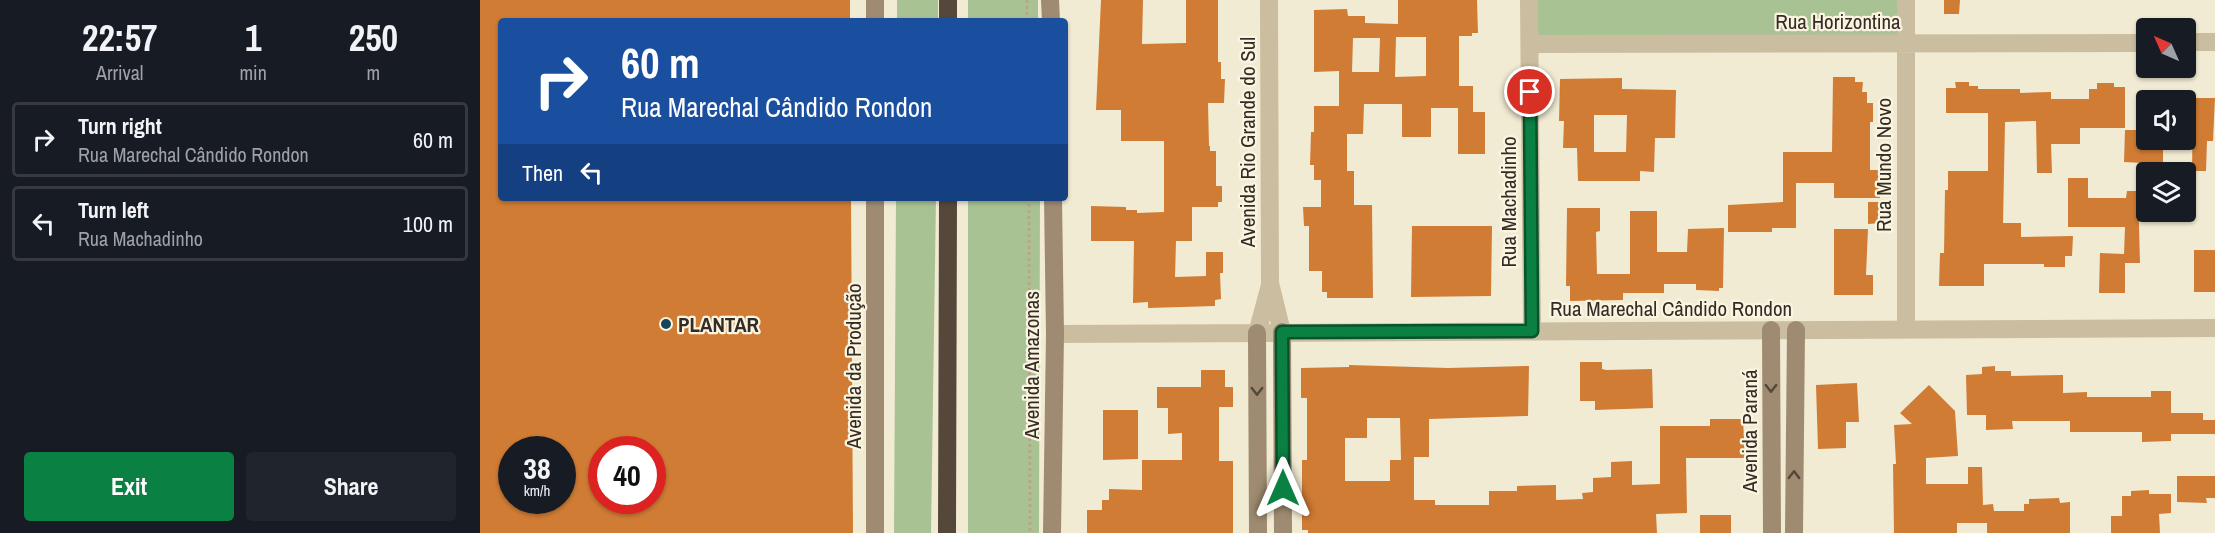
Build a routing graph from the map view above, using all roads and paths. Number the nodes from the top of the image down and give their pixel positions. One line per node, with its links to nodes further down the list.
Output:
1 (875, 0): 8 (street)
2 (948, 0): 9 (highway)
3 (1027, 0): 10 (path)
4 (1050, 0): 11 (street)
5 (1269, 0): 21 (street, Avenida Rio Grande do Sul)
6 (1529, 0): 16 (street, Rua Machadinho)
7 (1906, 0): 14 (street, Rua Mundo Novo)
8 (875, 18)
9 (948, 18)
10 (1027, 18)
11 (1051, 18)
12 (2196, 42): 13 (street)
13 (2215, 42)
14 (1906, 43): 15 (street, Rua Horizontina); 16 (street, Rua Horizontina); 23 (street, Rua Mundo Novo)
15 (2136, 43)
16 (1530, 44): 26 (street, Rua Machadinho)
17 (875, 201): 30 (street, Avenida da Produção)
18 (948, 201): 31 (highway)
19 (1029, 201): 32 (path)
20 (1053, 201): 28 (street, Avenida Amazonas)
21 (1270, 283): 27 (street, Avenida Rio Grande do Sul); 29 (street, Avenida Rio Grande do Sul)
22 (2215, 328): 23 (street, Rua Marechal Cândido Rondon)
23 (1906, 329): 25 (street, Rua Marechal Cândido Rondon)
24 (1771, 330): 25 (street, Rua Marechal Cândido Rondon); 26 (street, Rua Marechal Cândido Rondon); 36 (street, Avenida Paraná, one-way to 36)
25 (1796, 330): 37 (street, one-way to 25)
26 (1532, 331): 27 (street, Rua Marechal Cândido Rondon)
27 (1282, 332): 29 (street, Rua Marechal Cândido Rondon); 35 (street, Avenida Rio Grande do Sul)
28 (1055, 333): 29 (street, Rua Marechal Cândido Rondon); 33 (street, Avenida Amazonas)
29 (1257, 333): 34 (street, Avenida Rio Grande do Sul, one-way to 34)
30 (875, 533)
31 (947, 533)
32 (1030, 533)
33 (1052, 533)
34 (1258, 533)
35 (1283, 533)
36 (1772, 533)
37 (1794, 533)

